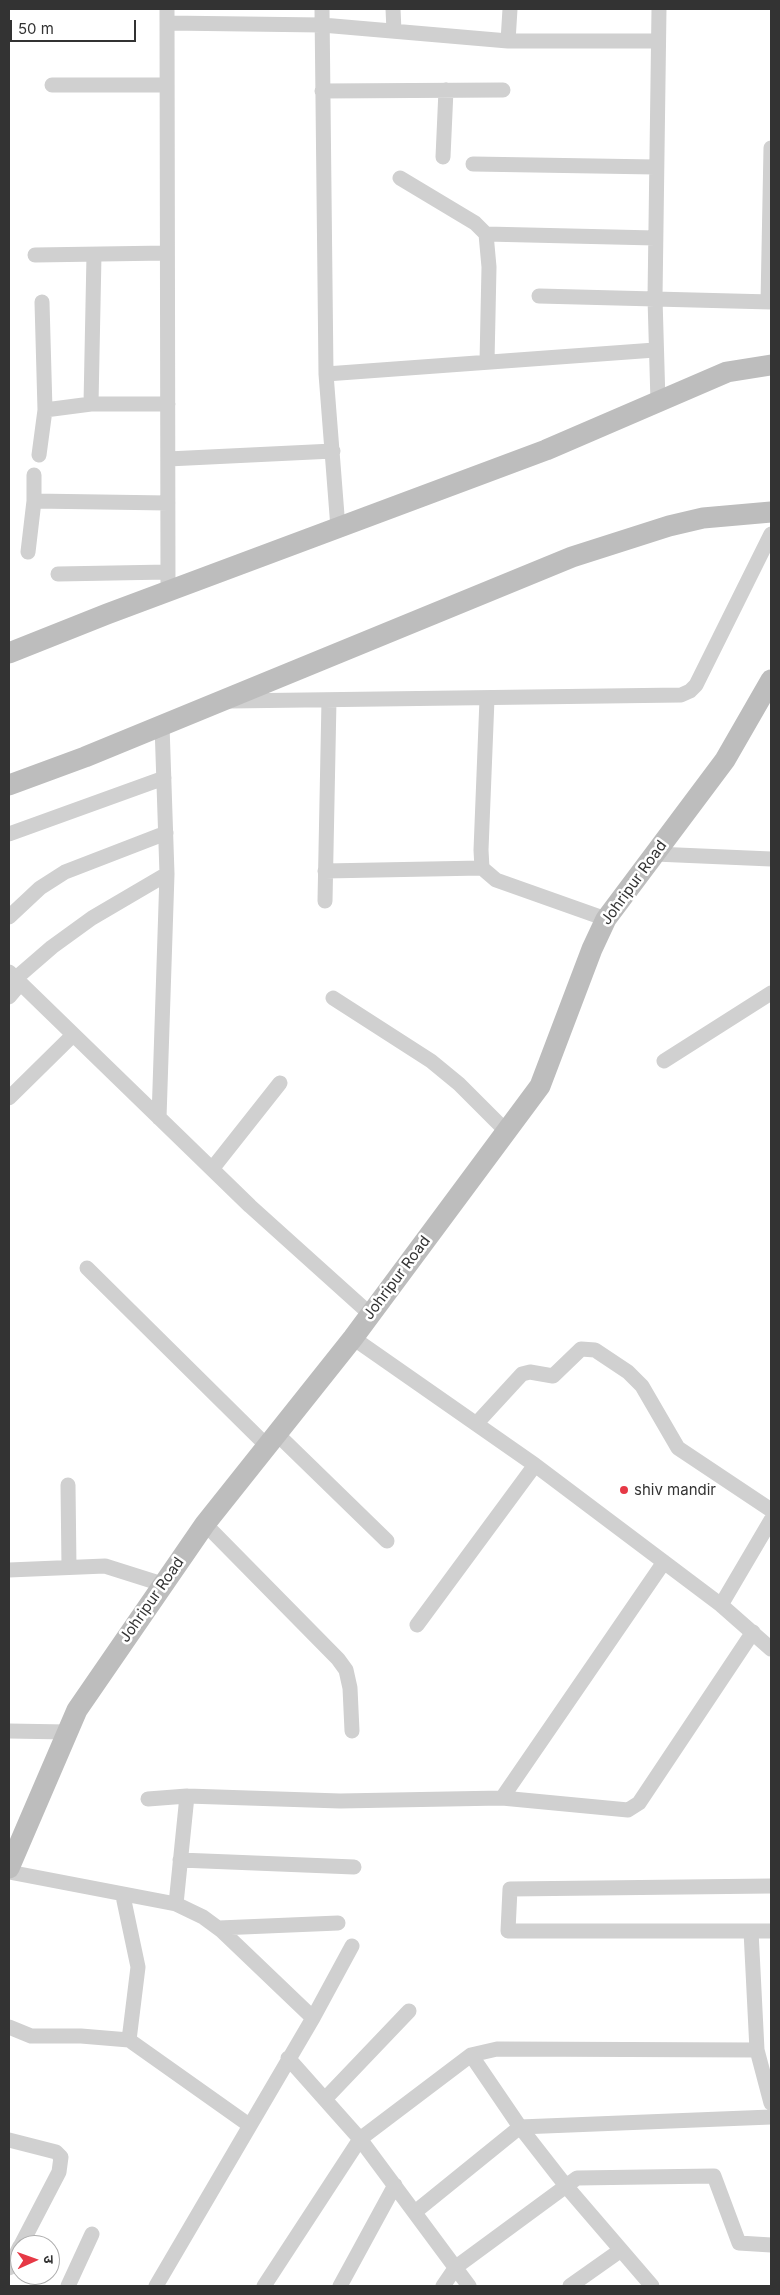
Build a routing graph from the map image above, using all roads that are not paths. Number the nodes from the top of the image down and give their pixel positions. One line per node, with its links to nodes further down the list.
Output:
1 (322, 9): 6 (street)
2 (393, 9): 7 (street)
3 (510, 9): 9 (street)
4 (658, 9): 8 (street)
5 (168, 16): 6 (street); 11 (street)
6 (322, 25): 7 (street); 14 (street)
7 (394, 31): 9 (street)
8 (658, 41): 9 (street); 18 (street)
9 (508, 42)
10 (52, 85): 11 (street)
11 (167, 85): 22 (street)
12 (446, 90): 13 (street); 14 (street); 16 (street)
13 (503, 90)
14 (322, 91): 32 (street)
15 (771, 148): 28 (street)
16 (442, 157)
17 (473, 164): 18 (street)
18 (655, 167): 21 (street)
19 (400, 178): 20 (street)
20 (486, 234): 21 (street); 30 (street)
21 (655, 238): 26 (street)
22 (167, 253): 24 (street); 35 (street)
23 (35, 255): 24 (street)
24 (94, 255): 34 (street)
25 (539, 296): 26 (street)
26 (654, 298): 28 (street); 29 (street)
27 (42, 302): 36 (street)
28 (770, 302)
29 (655, 350): 30 (street); 33 (street)
30 (487, 362): 32 (street)
31 (771, 365): 33 (street)
32 (326, 374): 37 (street)
33 (658, 402): 44 (street)
34 (91, 404): 35 (street); 36 (street)
35 (168, 404): 39 (street)
36 (45, 410): 38 (street)
37 (332, 451): 39 (street); 44 (street)
38 (39, 455)
39 (168, 459): 42 (street)
40 (34, 475): 41 (street)
41 (34, 501): 42 (street); 46 (street)
42 (168, 503): 48 (street)
43 (771, 512): 53 (street)
44 (338, 528): 48 (street)
45 (771, 534): 51 (street)
46 (28, 552)
47 (58, 574): 48 (street)
48 (168, 581): 49 (street)
49 (9, 653)
50 (771, 680): 59 (street, Johripur Road)
51 (487, 698): 52 (street); 61 (street)
52 (329, 700): 53 (street); 62 (street)
53 (220, 701): 54 (street)
54 (162, 725): 55 (street); 56 (street)
55 (164, 778): 57 (street); 58 (street)
56 (9, 785)
57 (166, 833): 63 (street); 65 (street)
58 (9, 834)
59 (654, 854): 60 (street); 66 (street, Johripur Road)
60 (771, 859)
61 (482, 868): 62 (street); 66 (street)
62 (325, 871): 64 (street)
63 (167, 874): 67 (street); 75 (street)
64 (325, 901)
65 (9, 917)
66 (606, 919): 76 (street, Johripur Road)
67 (15, 978): 69 (street); 71 (street)
68 (771, 993): 72 (street)
69 (9, 998)
70 (333, 998): 76 (street)
71 (73, 1035): 74 (street); 75 (street)
72 (664, 1061)
73 (280, 1083): 77 (street)
74 (9, 1098)
75 (159, 1118): 77 (street)
76 (506, 1131): 79 (street, Johripur Road)
77 (212, 1169): 79 (street)
78 (87, 1268): 82 (street)
79 (370, 1314): 80 (street, Johripur Road)
80 (353, 1338): 81 (street); 82 (street, Johripur Road)
81 (476, 1424): 83 (street); 85 (street)
82 (272, 1440): 87 (street, Johripur Road); 88 (street)
83 (535, 1465): 89 (street); 94 (street)
84 (68, 1485): 90 (street)
85 (771, 1510)
86 (771, 1520): 93 (street)
87 (205, 1524): 92 (street, Johripur Road); 98 (street)
88 (388, 1541)
89 (664, 1562): 93 (street); 101 (street)
90 (69, 1567): 91 (street); 92 (street)
91 (9, 1570)
92 (162, 1584): 99 (street, Johripur Road)
93 (721, 1605): 95 (street)
94 (417, 1625)
95 (752, 1632): 96 (street); 101 (street)
96 (771, 1649)
97 (9, 1731): 99 (street)
98 (352, 1731)
99 (67, 1732): 105 (street, Johripur Road)
100 (187, 1796): 101 (street); 102 (street); 103 (street)
101 (502, 1798)
102 (148, 1799)
103 (180, 1860): 104 (street); 108 (street)
104 (354, 1867)
105 (9, 1870): 107 (street)
106 (771, 1886): 111 (street)
107 (123, 1896): 108 (street); 117 (street)
108 (176, 1904): 110 (street)
109 (338, 1923): 110 (street)
110 (219, 1928): 115 (street)
111 (751, 1931): 112 (street); 118 (street)
112 (771, 1931)
113 (352, 1946): 115 (street)
114 (409, 2011): 121 (street)
115 (312, 2018): 120 (street)
116 (9, 2027): 117 (street)
117 (129, 2040): 124 (street)
118 (757, 2050): 119 (street); 122 (street)
119 (472, 2055): 125 (street); 126 (street)
120 (288, 2058): 121 (street); 124 (street)
121 (325, 2099): 126 (street)
122 (771, 2103)
123 (771, 2117): 125 (street)
124 (249, 2125): 137 (street)
125 (520, 2128): 129 (street); 130 (street)
126 (360, 2139): 128 (street); 138 (street)
127 (9, 2140): 132 (street)
128 (395, 2185): 130 (street); 139 (street)
129 (566, 2186): 133 (street); 134 (street); 135 (street)
130 (415, 2212): 135 (street)
131 (92, 2234): 136 (street)
132 (26, 2235)
133 (771, 2245)
134 (621, 2250): 142 (street); 143 (street)
135 (456, 2267): 140 (street); 141 (street)
136 (68, 2286)
137 (156, 2286)
138 (264, 2286)
139 (340, 2286)
140 (443, 2286)
141 (469, 2286)
142 (570, 2286)
143 (652, 2286)

